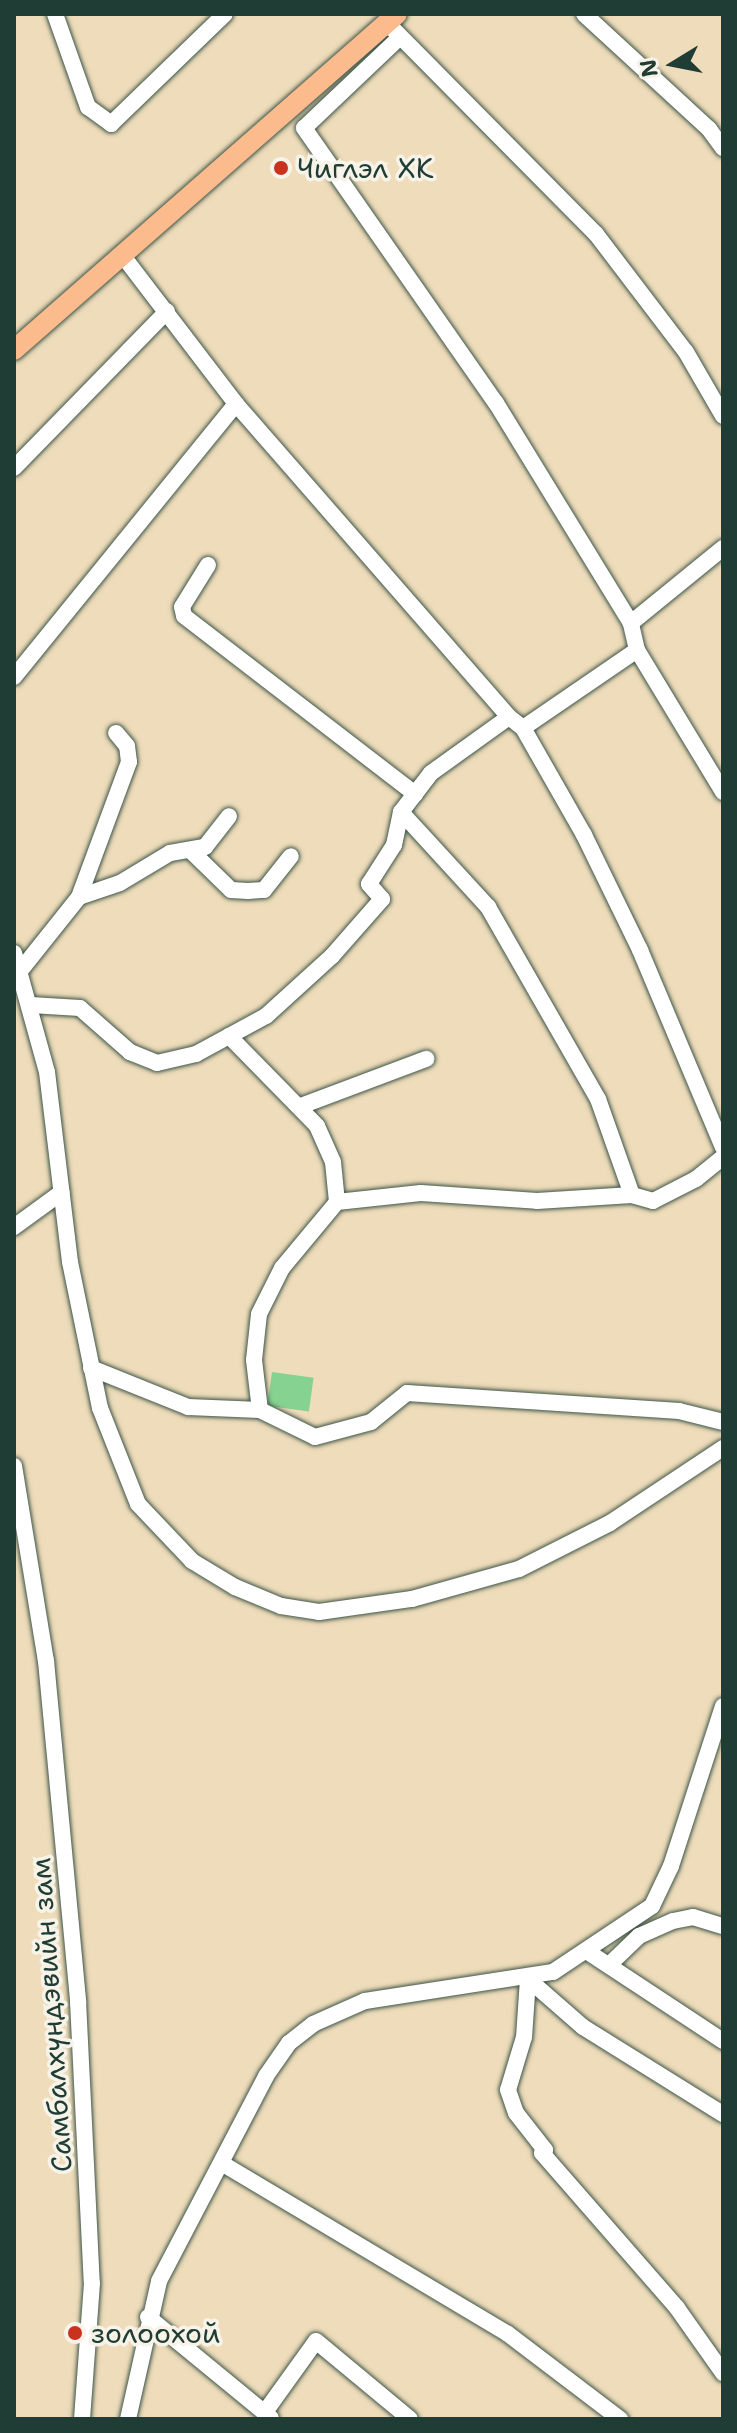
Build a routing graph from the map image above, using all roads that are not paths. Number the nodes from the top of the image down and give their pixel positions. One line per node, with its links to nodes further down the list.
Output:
1 (55, 14): 2 (street)
2 (225, 14)
3 (584, 14): 5 (street)
4 (395, 24): 6 (main road); 10 (street); 14 (street)
5 (723, 148)
6 (123, 256): 7 (street); 8 (main road)
7 (167, 311): 9 (street); 11 (street)
8 (14, 350)
9 (236, 404): 16 (street); 17 (street)
10 (723, 416)
11 (14, 468)
12 (723, 548): 14 (street)
13 (208, 565): 21 (street)
14 (631, 623): 15 (street)
15 (637, 650): 18 (street); 20 (street)
16 (14, 677)
17 (509, 717): 18 (street); 21 (street)
18 (523, 728): 33 (street)
19 (116, 733): 26 (street)
20 (723, 792)
21 (415, 794): 22 (street)
22 (401, 812): 30 (street); 36 (street)
23 (229, 816): 24 (street)
24 (190, 850): 25 (street); 26 (street)
25 (291, 856)
26 (79, 897): 28 (street)
27 (14, 953): 28 (street)
28 (20, 971): 29 (street)
29 (31, 1005): 30 (street); 35 (street)
30 (229, 1036): 32 (street)
31 (426, 1059): 32 (street)
32 (301, 1106): 37 (street)
33 (723, 1147)
34 (723, 1157): 36 (street)
35 (62, 1192): 38 (street); 39 (street)
36 (632, 1195): 37 (street)
37 (337, 1202): 40 (street)
38 (14, 1227)
39 (91, 1368): 40 (street); 42 (street)
40 (260, 1410): 41 (street)
41 (720, 1418)
42 (723, 1448)
43 (14, 1466): 55 (street, Самбалхүндэвийн зам)
44 (723, 1706): 46 (street)
45 (723, 1926): 47 (street)
46 (588, 1952): 47 (street); 48 (street)
47 (611, 1963): 49 (street)
48 (528, 1979): 50 (street); 51 (street); 53 (street)
49 (723, 2041)
50 (723, 2114)
51 (223, 2164): 52 (street); 58 (street)
52 (148, 2317): 54 (street); 56 (street)
53 (723, 2373)
54 (269, 2416): 57 (street)
55 (82, 2419)
56 (128, 2419)
57 (410, 2419)
58 (620, 2419)

